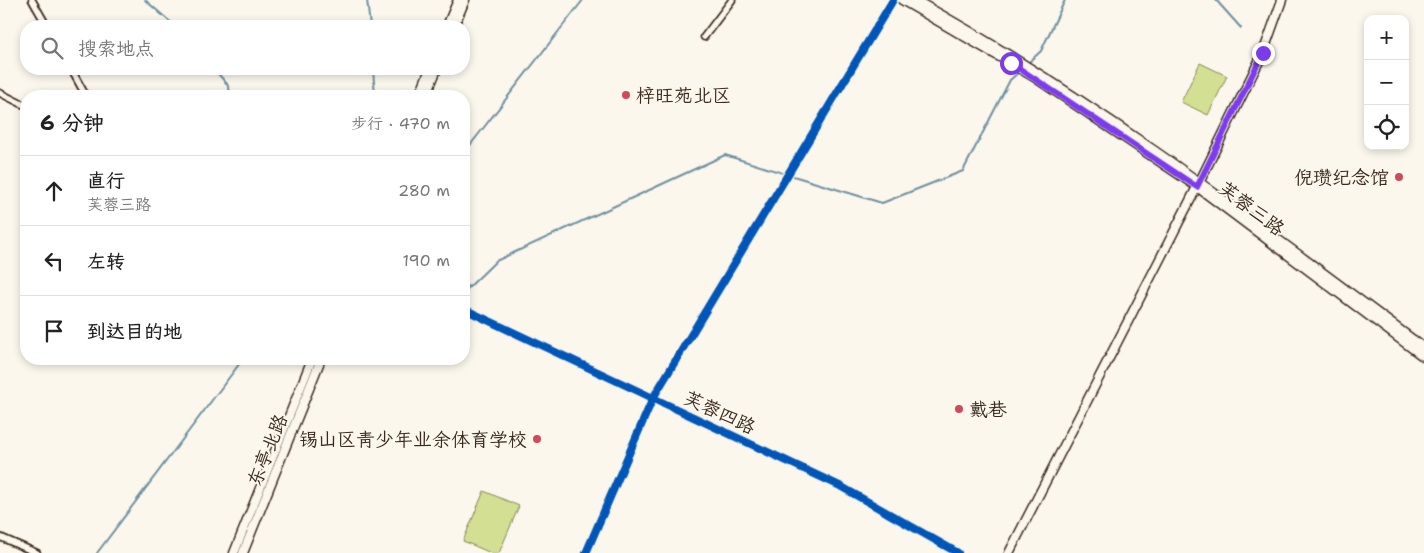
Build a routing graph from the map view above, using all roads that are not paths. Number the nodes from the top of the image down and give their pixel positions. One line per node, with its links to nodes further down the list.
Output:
1 (32, 0): 9 (street)
2 (458, 0): 10 (main road)
3 (465, 0): 11 (main road)
4 (732, 0): 12 (street)
5 (893, 0): 27 (street)
6 (902, 0): 13 (main road, 芙蓉三路)
7 (915, 0): 13 (main road, 芙蓉三路)
8 (1282, 0): 22 (main road)
9 (44, 20)
10 (450, 20)
11 (457, 20)
12 (704, 37)
13 (1013, 60): 22 (main road, 芙蓉三路)
14 (74, 75): 17 (street)
15 (428, 75): 18 (main road)
16 (435, 75): 19 (main road)
17 (83, 90)
18 (421, 90)
19 (428, 90)
20 (0, 94): 21 (street)
21 (20, 103)
22 (1198, 184): 24 (main road, 芙蓉三路); 34 (main road)
23 (470, 312): 27 (street, 芙蓉四路)
24 (1423, 352)
25 (310, 365): 30 (main road, 东亭北路)
26 (319, 365): 31 (main road, 东亭北路)
27 (653, 398): 32 (street); 33 (street, 芙蓉四路)
28 (0, 537): 29 (street)
29 (37, 553)
30 (234, 553)
31 (243, 553)
32 (586, 553)
33 (958, 553)
34 (1009, 553)

